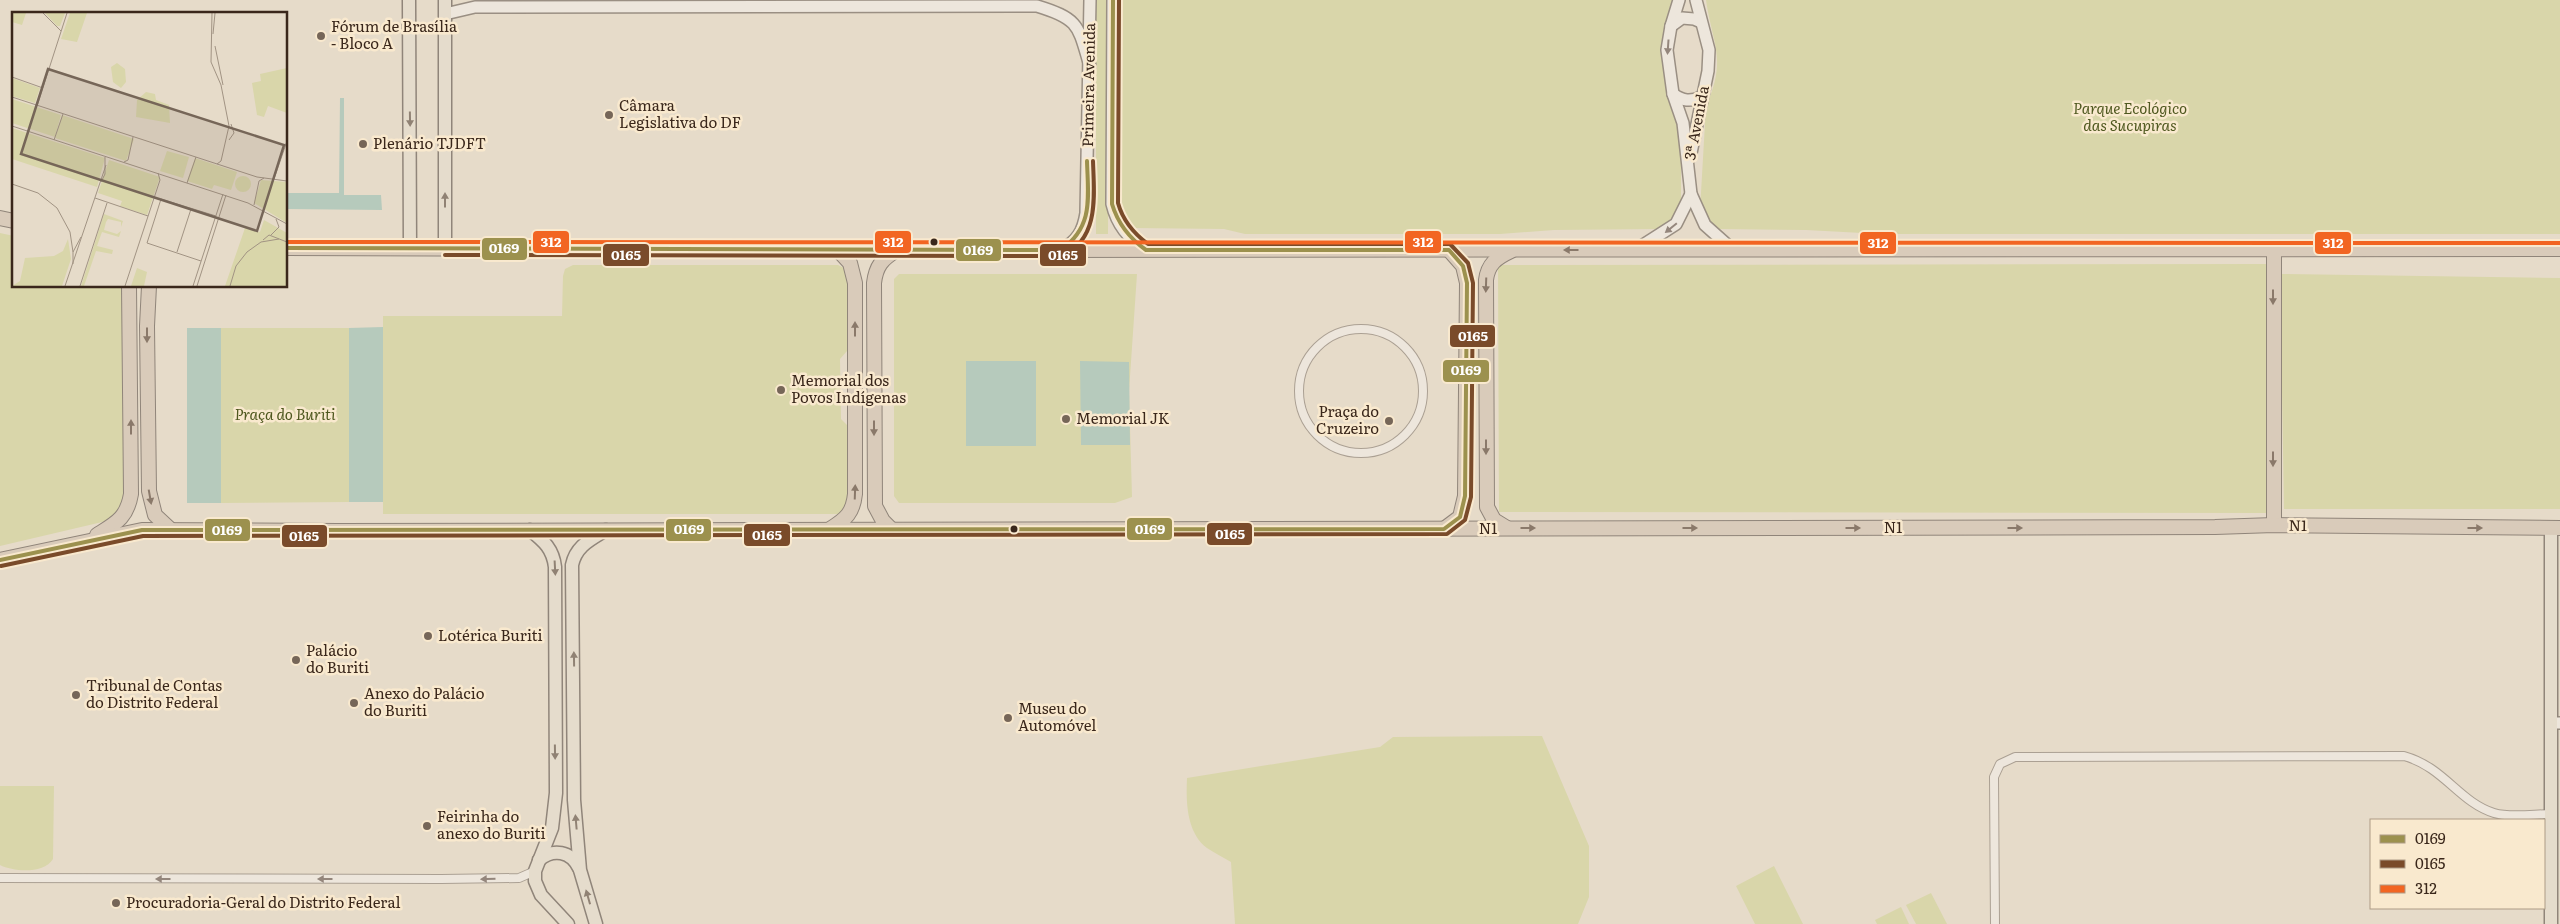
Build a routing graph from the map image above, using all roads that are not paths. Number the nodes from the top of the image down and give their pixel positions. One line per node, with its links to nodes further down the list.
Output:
1 (409, 0): 20 (main road, one-way to 20)
2 (445, 0): 11 (main road)
3 (450, 0): 10 (street)
4 (1090, 0): 14 (street, Primeira Avenida)
5 (1113, 0): 28 (street, Primeira Avenida)
6 (1679, 0): 13 (street, 3ª Avenida)
7 (1696, 0): 12 (street, 3ª Avenida)
8 (712, 3): 9 (street); 10 (street)
9 (1037, 3): 14 (street)
10 (475, 7): 11 (street)
11 (445, 14): 22 (main road, one-way to 11)
12 (1701, 22): 13 (street); 16 (street, 3ª Avenida)
13 (1670, 26): 15 (street, 3ª Avenida, one-way to 15)
14 (1090, 66): 27 (street, Primeira Avenida)
15 (1673, 94): 16 (street); 17 (street, 3ª Avenida)
16 (1700, 97): 17 (street, 3ª Avenida)
17 (1688, 167): 18 (street)
18 (1690, 194): 24 (street, one-way to 24); 31 (street)
19 (288, 248): 20 (highway)
20 (410, 248): 22 (highway)
21 (2274, 248): 25 (highway); 31 (highway); 35 (highway, one-way to 35)
22 (445, 249): 23 (highway)
23 (837, 249): 26 (highway); 39 (highway, one-way to 23)
24 (1638, 249): 30 (highway, one-way to 30); 31 (highway)
25 (2560, 249)
26 (898, 250): 27 (highway); 40 (highway, one-way to 40)
27 (1061, 250): 28 (highway)
28 (1146, 250): 29 (highway)
29 (1449, 250): 30 (highway); 41 (highway)
30 (1514, 250): 36 (highway, one-way to 36)
31 (1733, 250)
32 (130, 288): 44 (highway, one-way to 32)
33 (149, 288): 38 (highway, one-way to 38)
34 (1362, 452): 34 (street)
35 (2274, 525): 36 (highway, N1, one-way to 35); 37 (highway, N1, one-way to 37)
36 (1507, 528): 41 (highway, N1)
37 (2556, 528): 46 (main road)
38 (170, 529): 42 (highway, N1); 44 (highway, N1)
39 (829, 529): 40 (highway, N1); 43 (highway, N1)
40 (891, 529): 41 (highway, N1)
41 (1444, 529)
42 (530, 530): 43 (highway, N1); 48 (main road, one-way to 48)
43 (606, 530): 49 (main road, one-way to 43)
44 (89, 540): 45 (highway, N1)
45 (0, 560)
46 (2556, 723): 47 (main road)
47 (2551, 814): 53 (street); 54 (main road)
48 (536, 866): 49 (main road); 50 (street, one-way to 50); 51 (main road)
49 (580, 870): 52 (main road, one-way to 49)
50 (0, 878)
51 (568, 924)
52 (596, 924)
53 (1995, 924)
54 (2552, 924)

